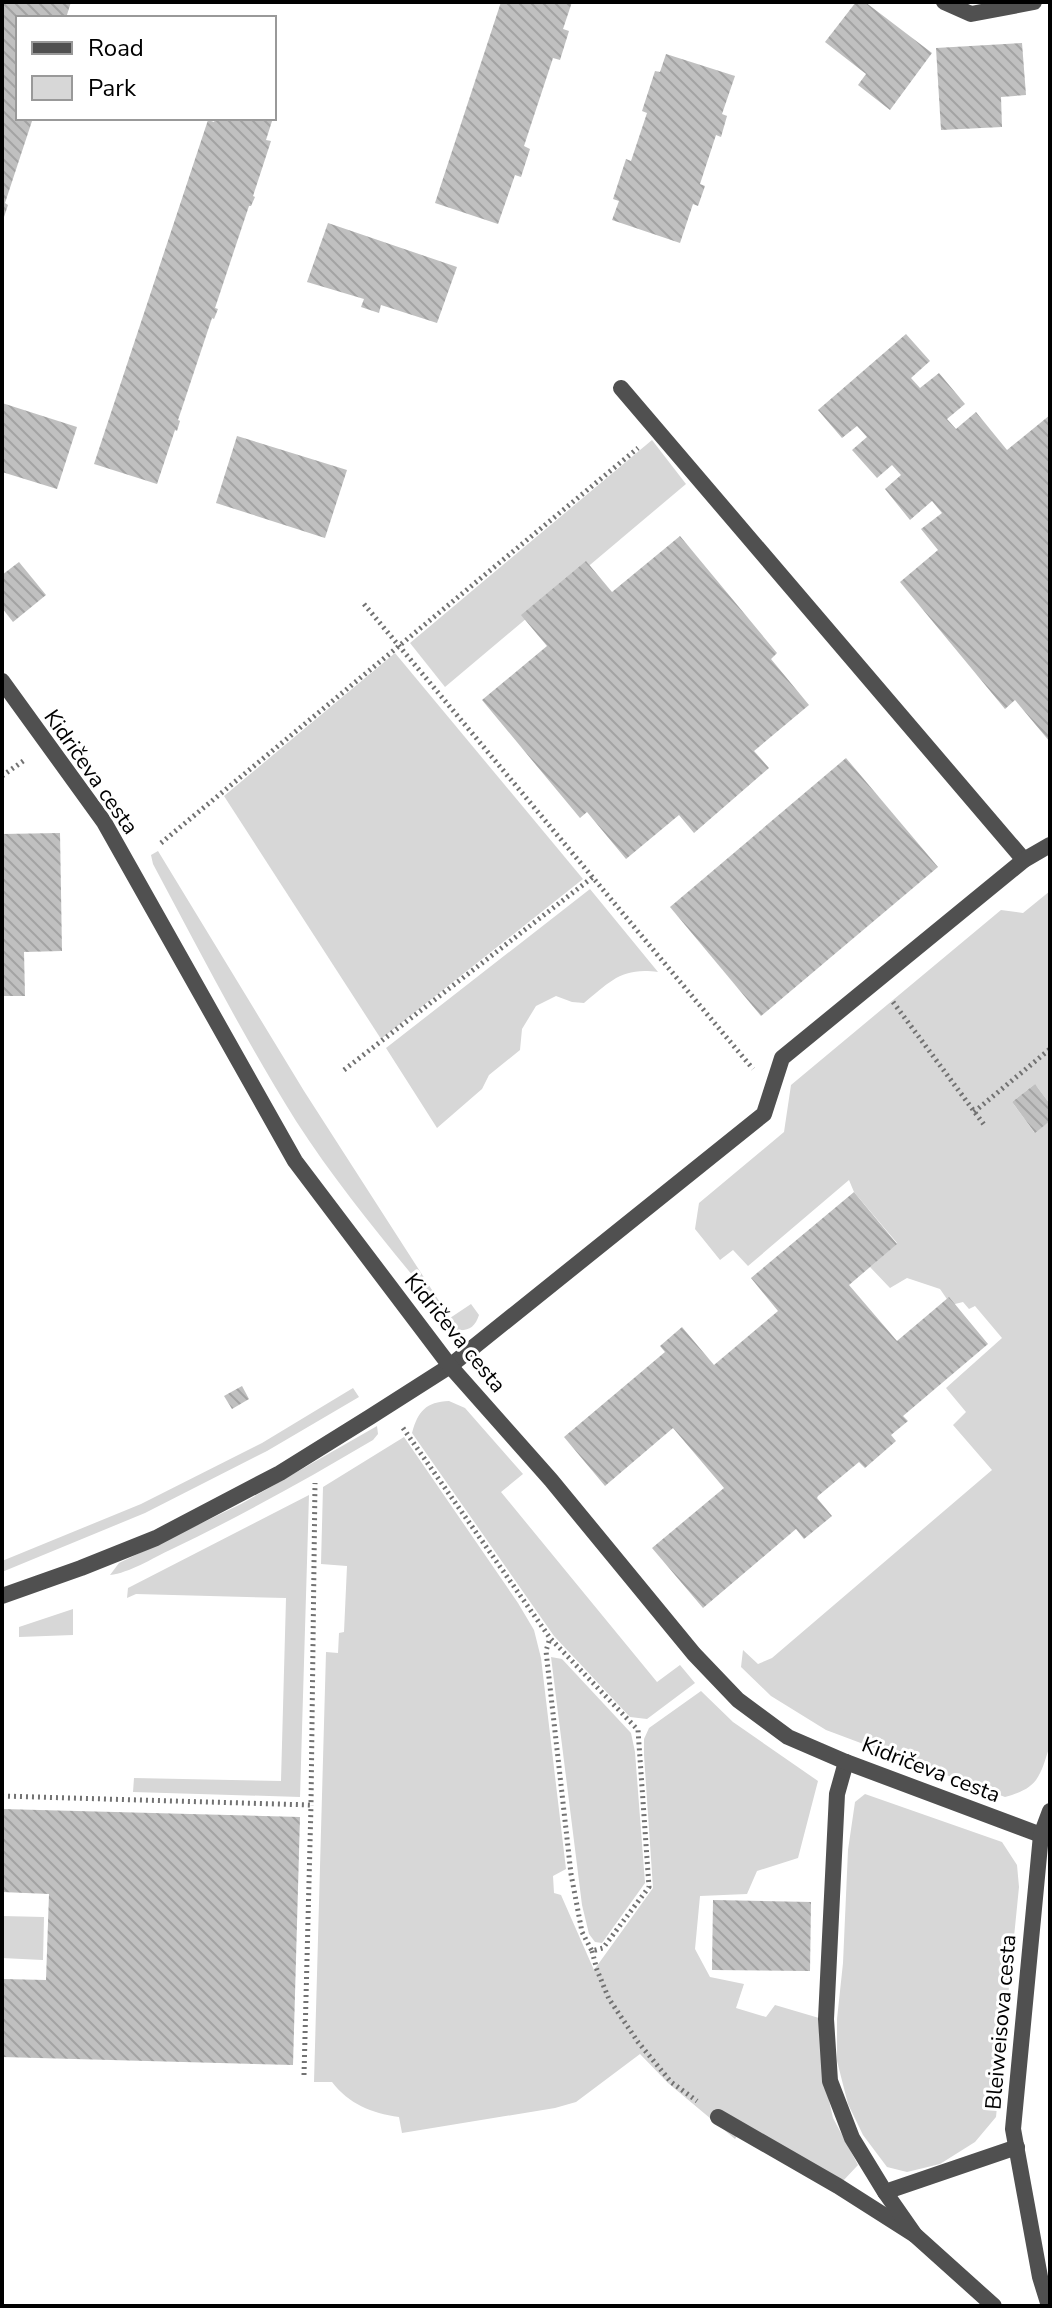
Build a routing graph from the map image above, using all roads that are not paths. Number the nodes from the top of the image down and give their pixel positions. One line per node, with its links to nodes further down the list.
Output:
1 (944, 2): 2 (street)
2 (1034, 2)
3 (621, 388): 6 (street)
4 (2, 681): 7 (street, Kidričeva cesta)
5 (1050, 845): 6 (street)
6 (1024, 860): 7 (street)
7 (450, 1366): 8 (street); 9 (street, Kidričeva cesta)
8 (2, 1596)
9 (846, 1762): 11 (street, Kidričeva cesta); 14 (street)
10 (1050, 1811): 11 (street, Bleiweisova cesta)
11 (1041, 1835): 13 (street, Bleiweisova cesta)
12 (718, 2117): 15 (street)
13 (1017, 2147): 14 (street); 17 (street, Bleiweisova cesta)
14 (885, 2192): 15 (street)
15 (915, 2235): 16 (street)
16 (994, 2306)
17 (1049, 2306)

